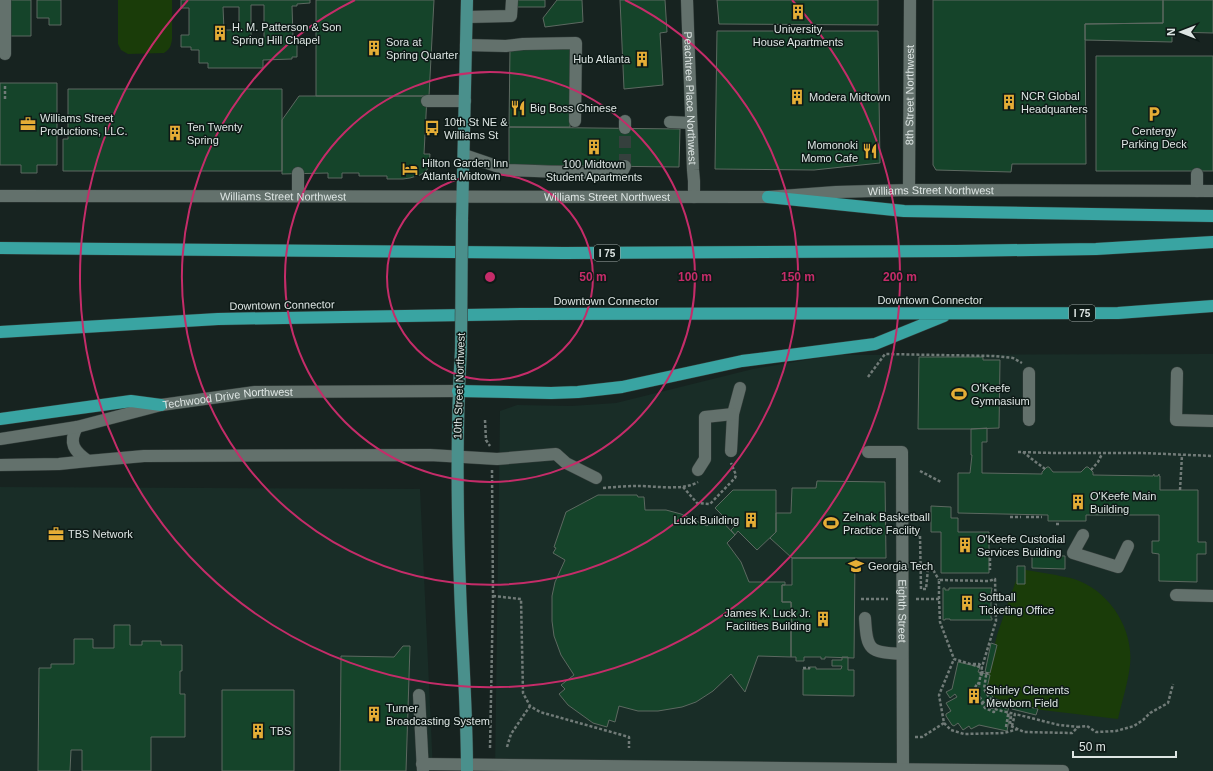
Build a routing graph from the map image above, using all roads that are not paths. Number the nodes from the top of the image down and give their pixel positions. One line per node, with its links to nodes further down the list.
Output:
1 (5, 0): 8 (street)
2 (467, 0): 6 (main road, 10th Street Northwest)
3 (512, 0): 6 (street)
4 (687, 0): 13 (street, Peachtree Place Northwest)
5 (910, 0): 18 (street, 8th Street Northwest)
6 (467, 17): 7 (main road, 10th Street Northwest)
7 (466, 45): 10 (main road, 10th Street Northwest); 11 (street)
8 (5, 54)
9 (427, 100): 10 (street)
10 (465, 101): 14 (main road, 10th Street Northwest)
11 (575, 121)
12 (670, 122): 13 (street)
13 (691, 123): 24 (street, Peachtree Place Northwest)
14 (464, 155): 15 (street); 23 (main road, 10th Street Northwest)
15 (625, 166)
16 (298, 174): 22 (street)
17 (1198, 174): 19 (street)
18 (909, 190): 19 (street, Williams Street Northwest); 25 (street, Williams Street Northwest)
19 (1198, 191): 20 (street, Williams Street Northwest)
20 (1213, 191)
21 (0, 196): 22 (street, Williams Street Northwest)
22 (298, 196): 23 (street, Williams Street Northwest)
23 (463, 197): 24 (street, Williams Street Northwest); 35 (main road, 10th Street Northwest, bridge)
24 (694, 197): 25 (street, Williams Street Northwest)
25 (768, 197): 26 (highway)
26 (1213, 216)
27 (1213, 242): 28 (highway, I 75)
28 (0, 248)
29 (1213, 306): 30 (highway, Downtown Connector / I 75)
30 (950, 314): 31 (highway, Downtown Connector / I 75); 35 (highway)
31 (0, 332)
32 (1029, 373): 39 (street)
33 (1177, 373): 40 (street)
34 (740, 388): 37 (street)
35 (458, 391): 36 (street, Techwood Drive Northwest); 44 (main road, 10th Street Northwest)
36 (161, 405): 38 (highway); 41 (street, Techwood Drive Northwest)
37 (734, 414): 45 (street); 48 (street)
38 (0, 418)
39 (1029, 420)
40 (1213, 421)
41 (77, 427): 42 (street, Techwood Drive Northwest); 46 (street)
42 (0, 438)
43 (868, 452): 55 (street, Eighth Street)
44 (457, 456): 46 (street); 49 (street); 58 (main road, 10th Street Northwest)
45 (731, 456)
46 (88, 461): 47 (street)
47 (0, 465)
48 (699, 476)
49 (598, 483)
50 (1083, 535): 51 (street)
51 (1128, 546)
52 (1176, 595): 53 (street)
53 (1213, 596)
54 (865, 618): 55 (street)
55 (902, 654): 59 (street, Eighth Street)
56 (419, 695): 57 (street)
57 (423, 767): 58 (street)
58 (467, 768): 59 (street)
59 (902, 769): 60 (street)
60 (1063, 771)

